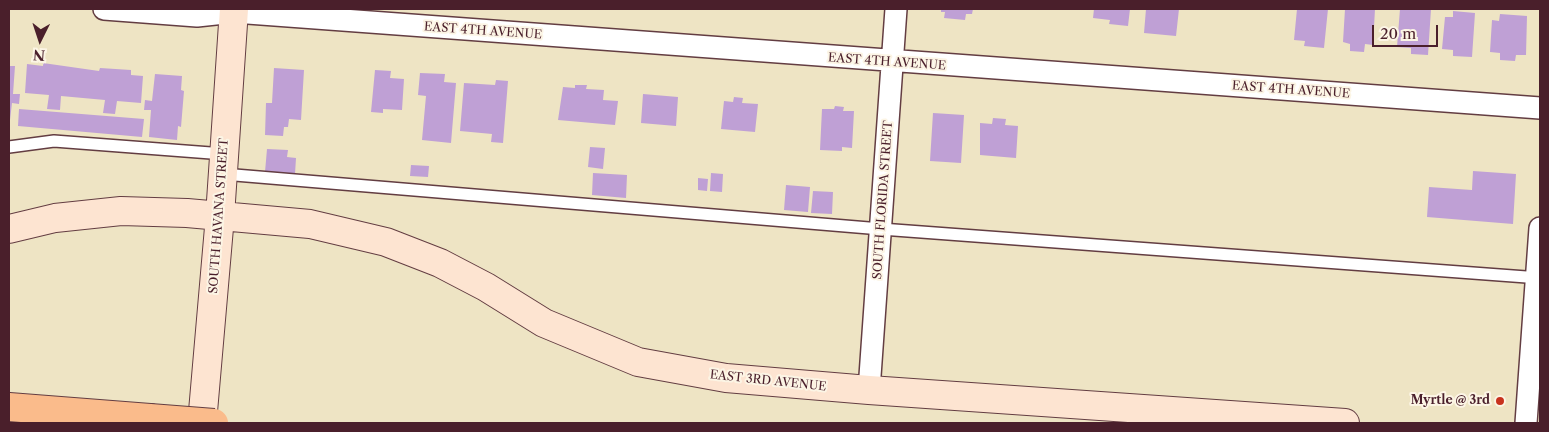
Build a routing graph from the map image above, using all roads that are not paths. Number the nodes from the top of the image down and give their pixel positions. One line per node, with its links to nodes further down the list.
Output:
1 (104, 9): 3 (street, EAST 4TH AVENUE)
2 (896, 9): 4 (street, SOUTH FLORIDA STREET)
3 (234, 11): 4 (street, EAST 4TH AVENUE); 7 (street, SOUTH HAVANA STREET)
4 (892, 62): 5 (street, EAST 4TH AVENUE); 11 (street, SOUTH FLORIDA STREET)
5 (1540, 108)
6 (9, 148): 7 (lane)
7 (224, 164): 8 (street, SOUTH HAVANA STREET); 11 (lane)
8 (220, 216): 10 (street); 13 (street, EAST 3RD AVENUE); 15 (street, SOUTH HAVANA STREET)
9 (1540, 228): 12 (street)
10 (9, 229)
11 (881, 229): 12 (lane); 13 (street, SOUTH FLORIDA STREET)
12 (1539, 278): 18 (street)
13 (869, 390): 17 (street, EAST 3RD AVENUE)
14 (9, 406): 16 (highway, bridge)
15 (202, 423)
16 (214, 423)
17 (1345, 423)
18 (1526, 423)

